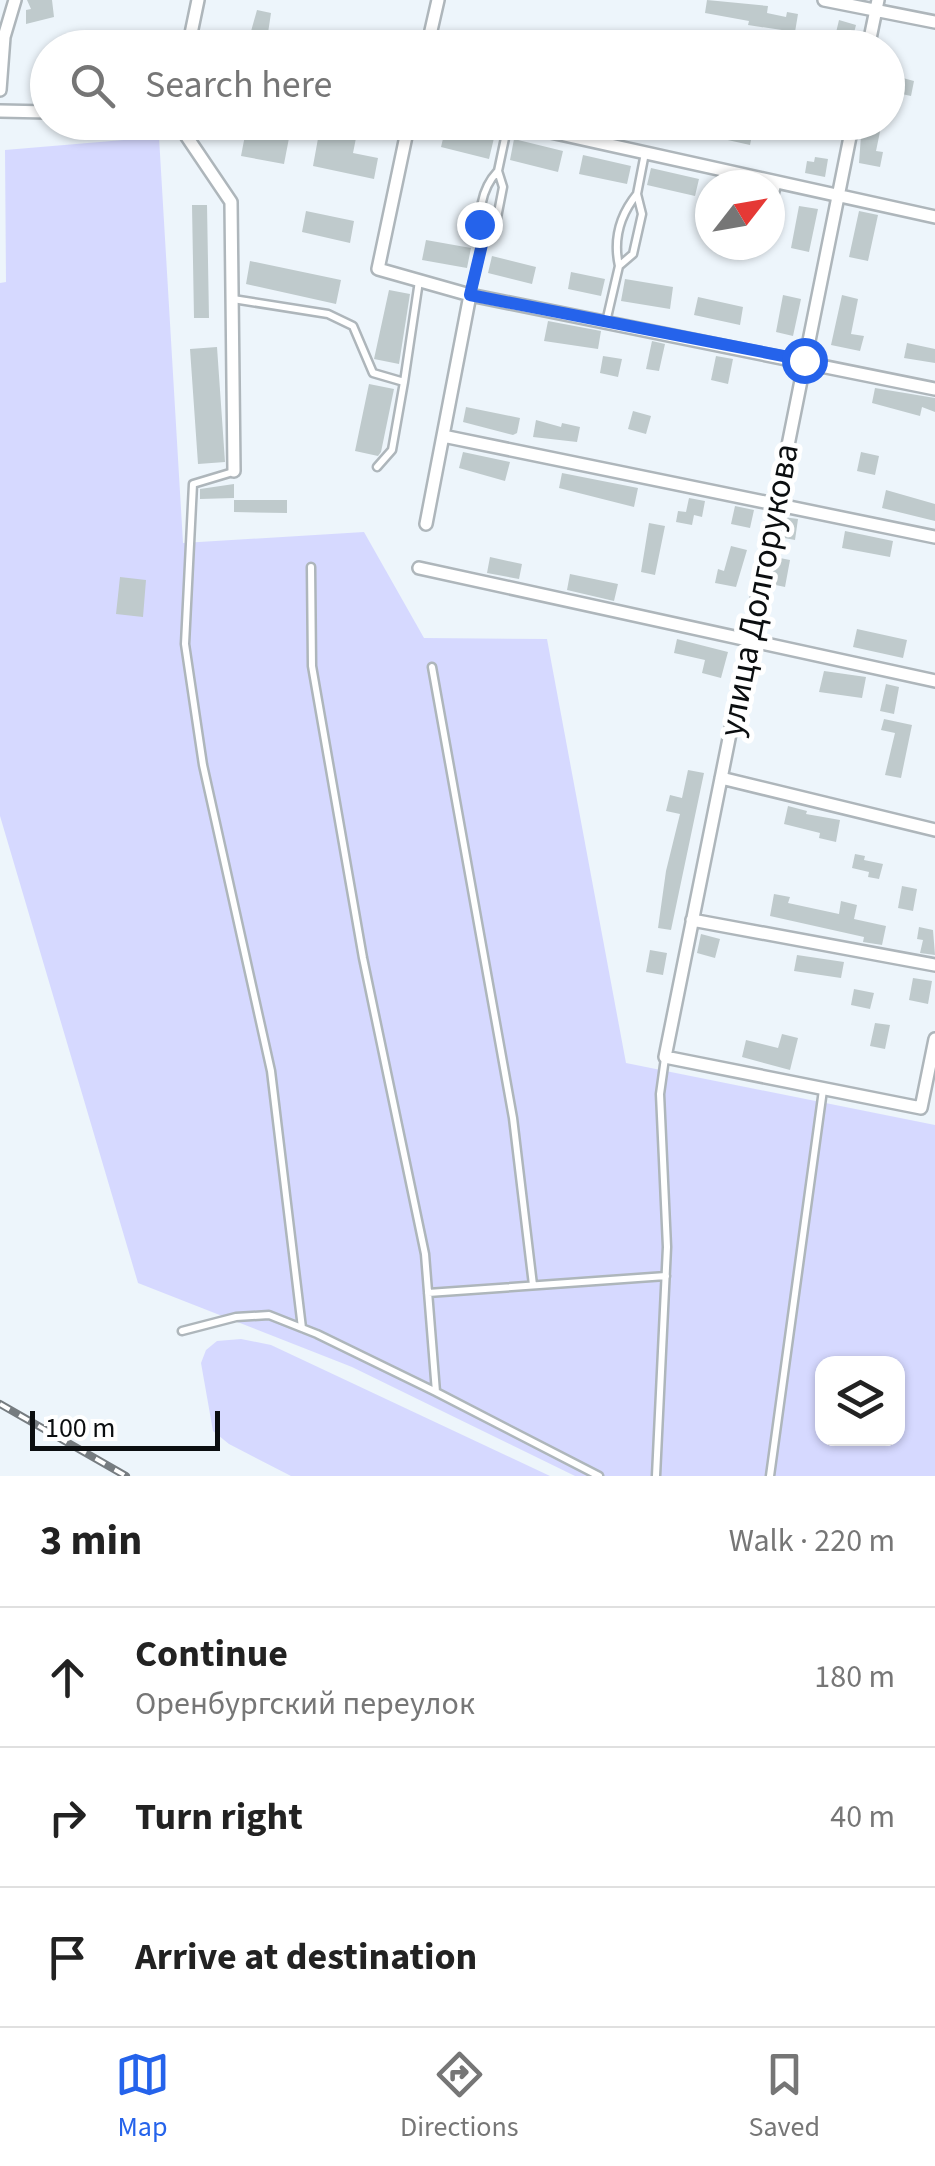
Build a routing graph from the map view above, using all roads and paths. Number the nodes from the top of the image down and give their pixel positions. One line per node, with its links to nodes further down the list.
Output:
1 (15, 0): 10 (street)
2 (198, 0): 7 (street)
3 (438, 0): 8 (street)
4 (824, 0): 5 (street)
5 (876, 5): 6 (street); 9 (street)
6 (935, 22)
7 (192, 30)
8 (431, 30)
9 (871, 30)
10 (2, 37): 11 (street)
11 (0, 90)
12 (0, 111): 13 (street)
13 (30, 112)
14 (189, 140): 30 (street)
15 (406, 140): 28 (street)
16 (504, 140): 21 (lane)
17 (585, 140): 19 (street)
18 (850, 140): 24 (street, улица Долгорукова)
19 (645, 153): 20 (street); 23 (lane)
20 (726, 170)
21 (498, 171): 26 (lane); 26 (lane)
22 (785, 182): 24 (street)
23 (636, 194): 27 (lane); 27 (lane)
24 (839, 196): 25 (street); 32 (street, улица Долгорукова)
25 (935, 217)
26 (484, 236): 29 (lane)
27 (619, 266): 31 (lane)
28 (420, 281): 29 (street); 33 (lane)
29 (470, 295): 31 (street); 35 (street)
30 (232, 298): 33 (lane); 37 (street)
31 (606, 322): 32 (street)
32 (804, 360): 34 (street); 38 (street, улица Долгорукова)
33 (404, 382): 36 (lane)
34 (935, 389)
35 (442, 436): 38 (street); 39 (street)
36 (377, 467)
37 (234, 471): 56 (lane)
38 (776, 502): 40 (street); 43 (street, улица Долгорукова)
39 (426, 524)
40 (935, 538)
41 (311, 567): 55 (lane)
42 (419, 568): 43 (street)
43 (749, 640): 45 (street); 46 (street, улица Долгорукова)
44 (432, 667): 54 (lane)
45 (935, 681)
46 (721, 778): 47 (street); 48 (street, улица Долгорукова)
47 (935, 830)
48 (692, 920): 49 (street); 51 (street, улица Долгорукова)
49 (935, 966)
50 (935, 1039): 52 (street)
51 (665, 1057): 52 (street); 53 (lane)
52 (823, 1088): 61 (lane)
53 (666, 1276): 54 (lane); 60 (lane)
54 (533, 1285): 55 (lane)
55 (428, 1293): 58 (lane)
56 (302, 1328): 57 (lane); 58 (lane)
57 (182, 1331)
58 (436, 1392): 59 (lane)
59 (599, 1476)
60 (656, 1476)
61 (770, 1476)

